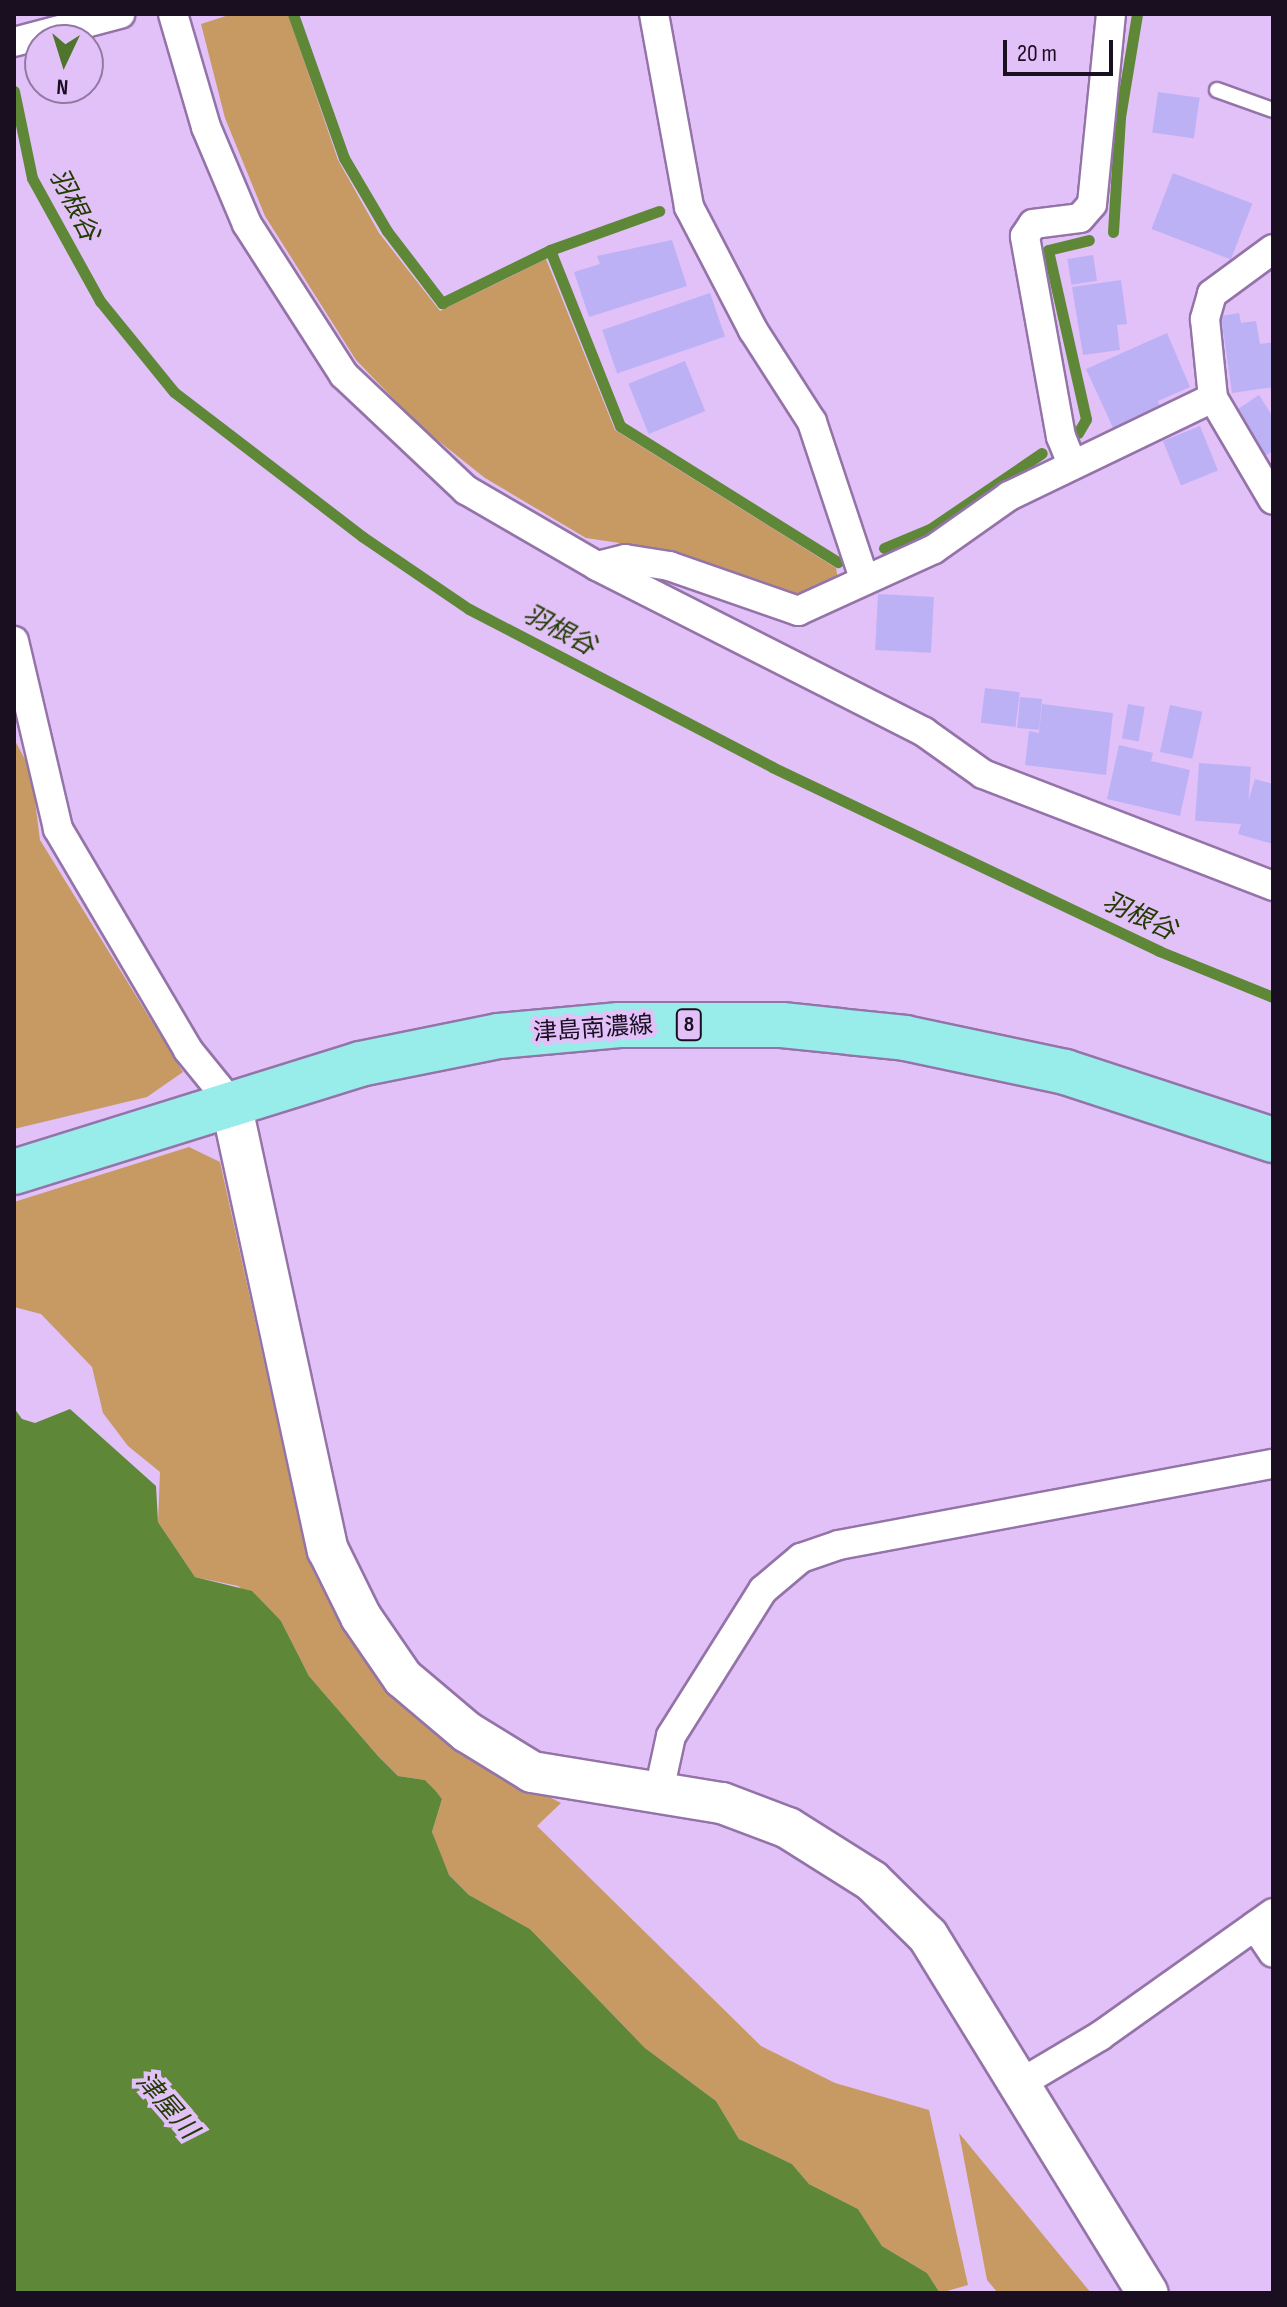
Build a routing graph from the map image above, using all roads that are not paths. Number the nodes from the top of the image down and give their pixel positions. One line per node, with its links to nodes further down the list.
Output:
1 (120, 14): 5 (street)
2 (173, 14): 12 (street)
3 (654, 14): 13 (street)
4 (1111, 14): 10 (street)
5 (14, 42)
6 (1217, 90): 7 (lane)
7 (1273, 110)
8 (1273, 249): 9 (street)
9 (1213, 398): 10 (street); 11 (street)
10 (1072, 464): 13 (street)
11 (1273, 500)
12 (597, 566): 13 (street); 15 (street)
13 (864, 578)
14 (14, 641): 16 (street)
15 (1273, 886)
16 (231, 1103): 17 (main road, 津島南濃線 / 8); 18 (main road, 津島南濃線 / 8); 20 (street)
17 (1273, 1140)
18 (14, 1172)
19 (1273, 1464): 20 (street)
20 (659, 1791): 23 (street)
21 (1264, 1920): 22 (street); 23 (street)
22 (1273, 1953)
23 (1021, 2083): 24 (street)
24 (1148, 2293)

